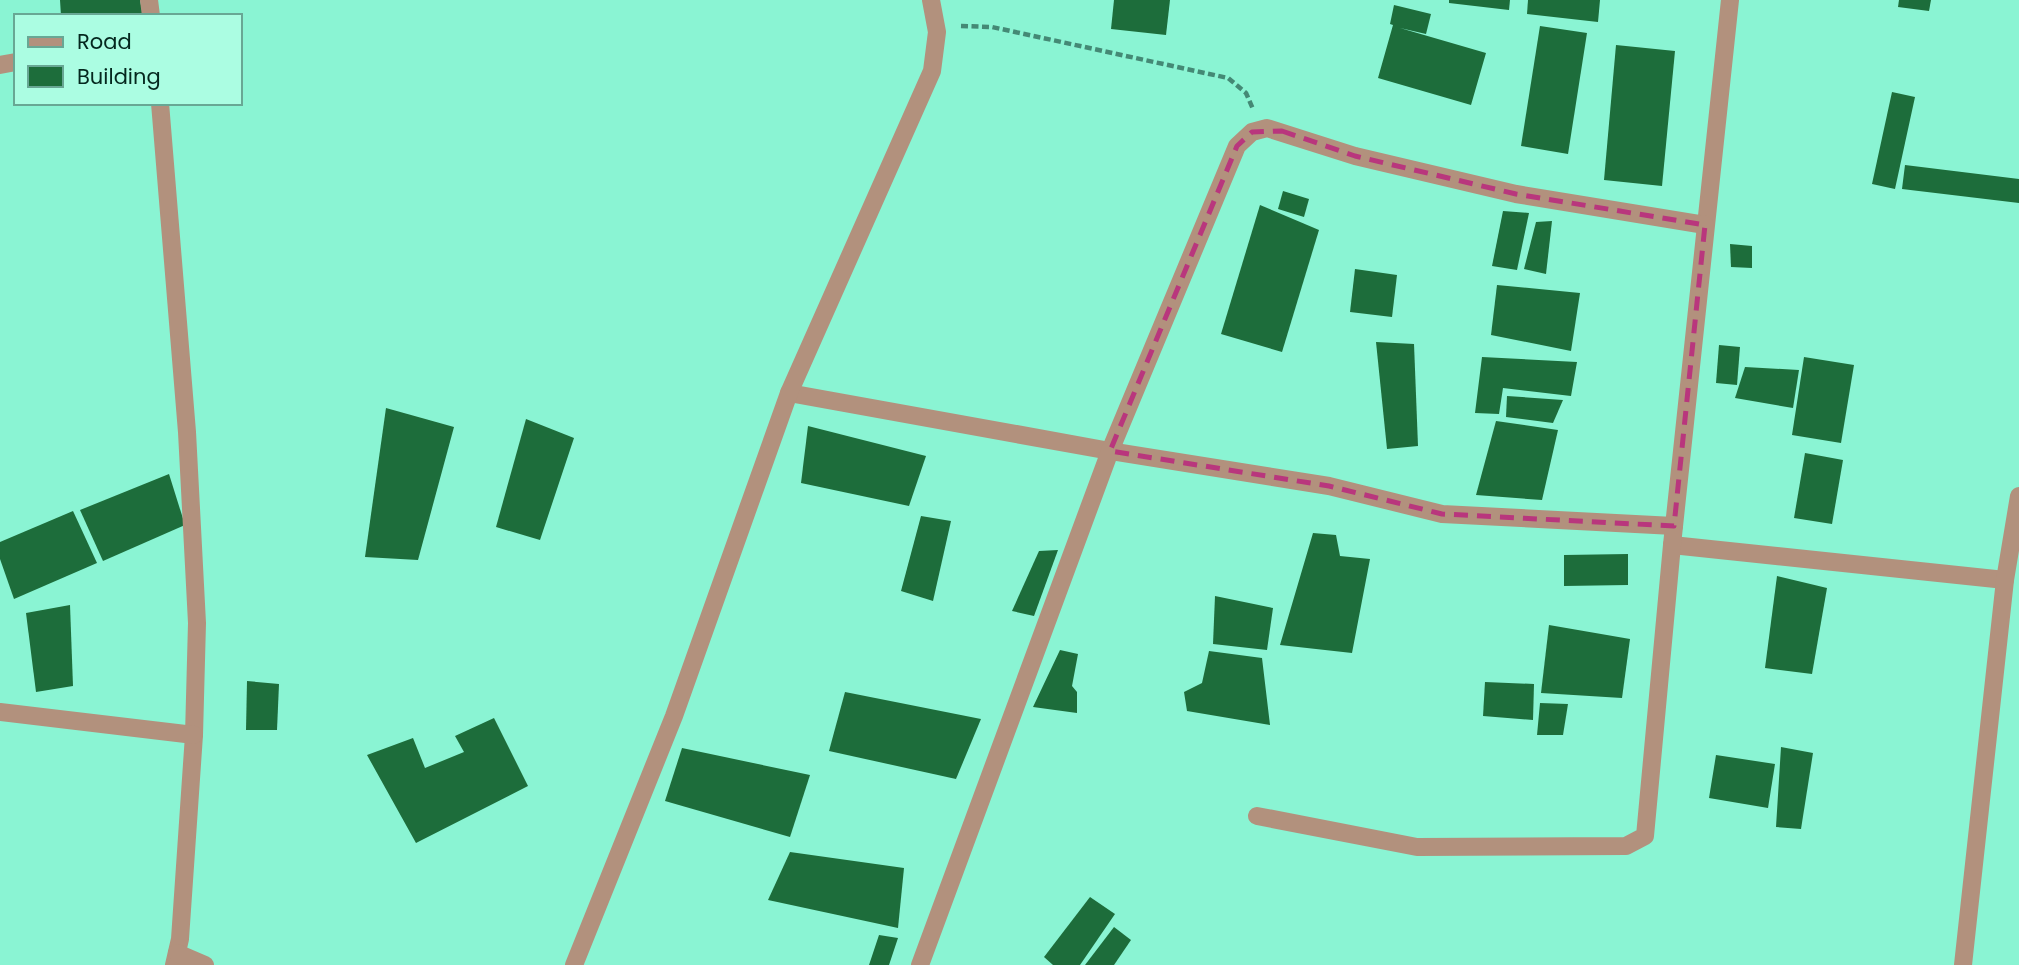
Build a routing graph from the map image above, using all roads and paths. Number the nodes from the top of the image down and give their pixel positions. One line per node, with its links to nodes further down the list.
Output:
1 (931, 0): 3 (street)
2 (1730, 0): 6 (street)
3 (936, 25): 5 (path); 7 (street)
4 (160, 105): 14 (street)
5 (1262, 130): 6 (street); 8 (street)
6 (1704, 225): 10 (street)
7 (789, 393): 8 (street); 18 (street)
8 (1110, 451): 10 (street); 19 (street)
9 (2019, 496): 12 (street)
10 (1674, 526): 11 (street)
11 (1672, 545): 12 (street); 15 (street)
12 (2005, 580): 20 (street)
13 (0, 712): 14 (street)
14 (194, 735): 16 (street)
15 (1257, 816)
16 (176, 959): 17 (street)
17 (205, 965)
18 (574, 965)
19 (920, 965)
20 (1963, 965)

